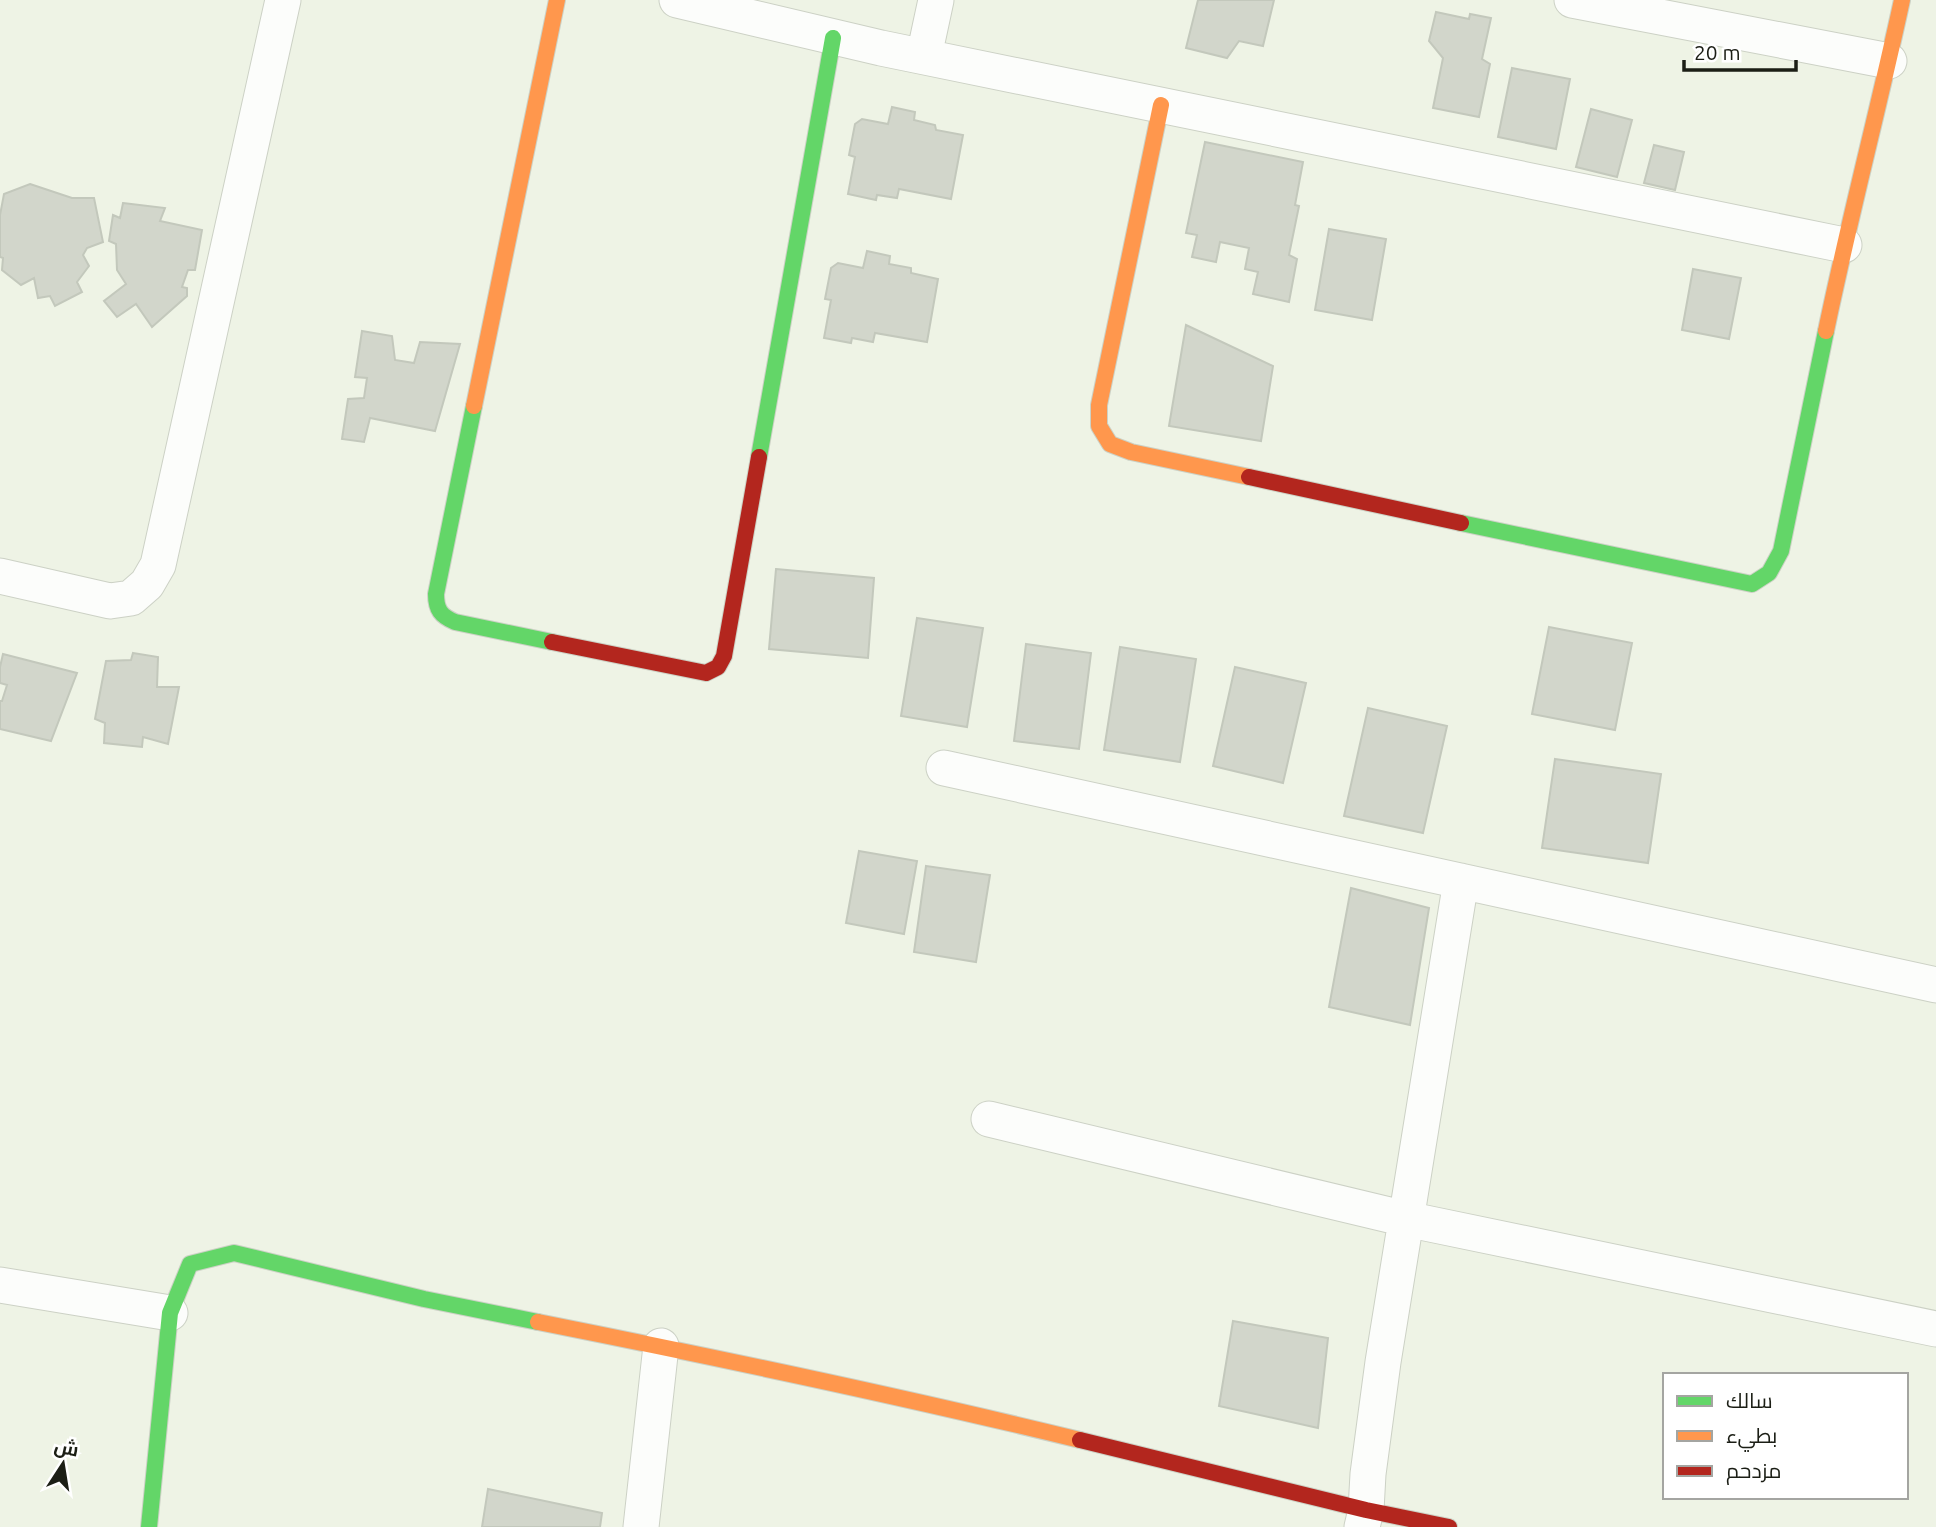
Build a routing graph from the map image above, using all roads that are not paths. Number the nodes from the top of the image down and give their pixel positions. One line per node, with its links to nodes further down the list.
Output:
1 (282, 0): 12 (street)
2 (557, 0): 7 (street)
3 (677, 0): 7 (street)
4 (936, 0): 8 (street)
5 (1575, 0): 9 (street)
6 (1902, 0): 9 (street)
7 (833, 38): 8 (street)
8 (924, 56): 10 (street)
9 (1889, 61): 11 (street)
10 (1161, 104): 11 (street); 11 (street)
11 (1844, 244)
12 (0, 576)
13 (944, 768): 14 (street)
14 (1461, 881): 15 (street); 17 (street)
15 (1936, 985)
16 (989, 1119): 17 (street)
17 (1406, 1219): 20 (street); 22 (street)
18 (0, 1285): 19 (street)
19 (170, 1313): 21 (street); 23 (street)
20 (1936, 1329)
21 (661, 1346): 22 (street); 24 (street)
22 (1364, 1519): 25 (street)
23 (149, 1527)
24 (641, 1527)
25 (1448, 1527)

